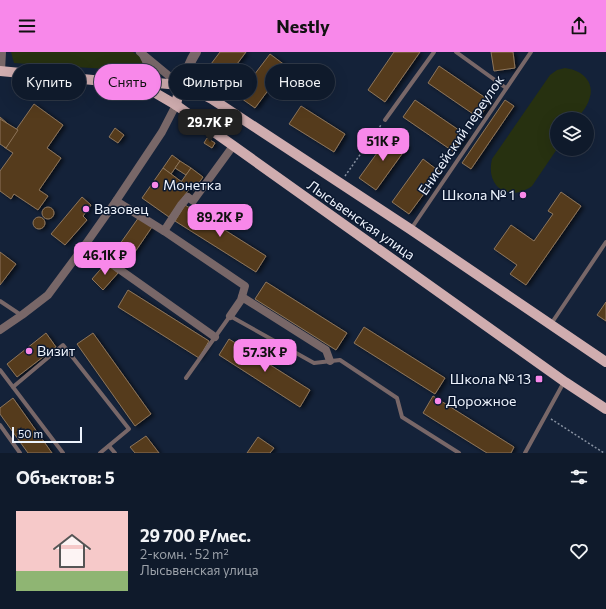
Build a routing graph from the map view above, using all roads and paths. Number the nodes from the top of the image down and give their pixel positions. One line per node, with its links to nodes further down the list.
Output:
1 (2, 52): 9 (street)
2 (196, 52): 8 (street)
3 (434, 52): 17 (lane)
4 (456, 52): 12 (lane)
5 (531, 52): 12 (lane, Енисейский переулок)
6 (141, 53): 7 (street); 10 (street, Лысьвенская улица)
7 (146, 64)
8 (190, 64)
9 (0, 71): 11 (main road)
10 (169, 76)
11 (94, 80)
12 (506, 88): 21 (lane, Енисейский переулок)
13 (161, 96): 16 (main road, Лысьвенская улица)
14 (177, 100): 16 (main road)
15 (214, 100): 19 (main road, Лысьвенская улица)
16 (176, 105): 18 (main road, Лысьвенская улица); 20 (street)
17 (384, 120): 19 (path)
18 (233, 146): 22 (street); 36 (main road, Лысьвенская улица)
19 (340, 183): 21 (main road, Лысьвенская улица)
20 (116, 201): 22 (street); 24 (street)
21 (410, 230): 29 (main road, Лысьвенская улица)
22 (164, 231): 25 (street)
23 (606, 242): 29 (lane)
24 (85, 245): 27 (street); 31 (street)
25 (242, 297): 28 (street); 32 (street)
26 (0, 301): 27 (lane)
27 (22, 315): 30 (street)
28 (230, 316): 31 (lane); 32 (lane)
29 (550, 324): 33 (main road, Лысьвенская улица)
30 (0, 330)
31 (215, 336): 35 (lane)
32 (330, 361): 46 (lane)
33 (606, 362)
34 (0, 370): 37 (lane)
35 (186, 378)
36 (565, 382): 38 (main road, Лысьвенская улица); 39 (lane)
37 (13, 387): 41 (lane); 43 (lane)
38 (606, 409)
39 (546, 415): 47 (lane); 48 (path)
40 (0, 425): 42 (lane)
41 (109, 446): 44 (lane); 45 (lane)
42 (20, 453)
43 (63, 453)
44 (100, 453)
45 (115, 453)
46 (459, 453)
47 (525, 453)
48 (604, 453)

